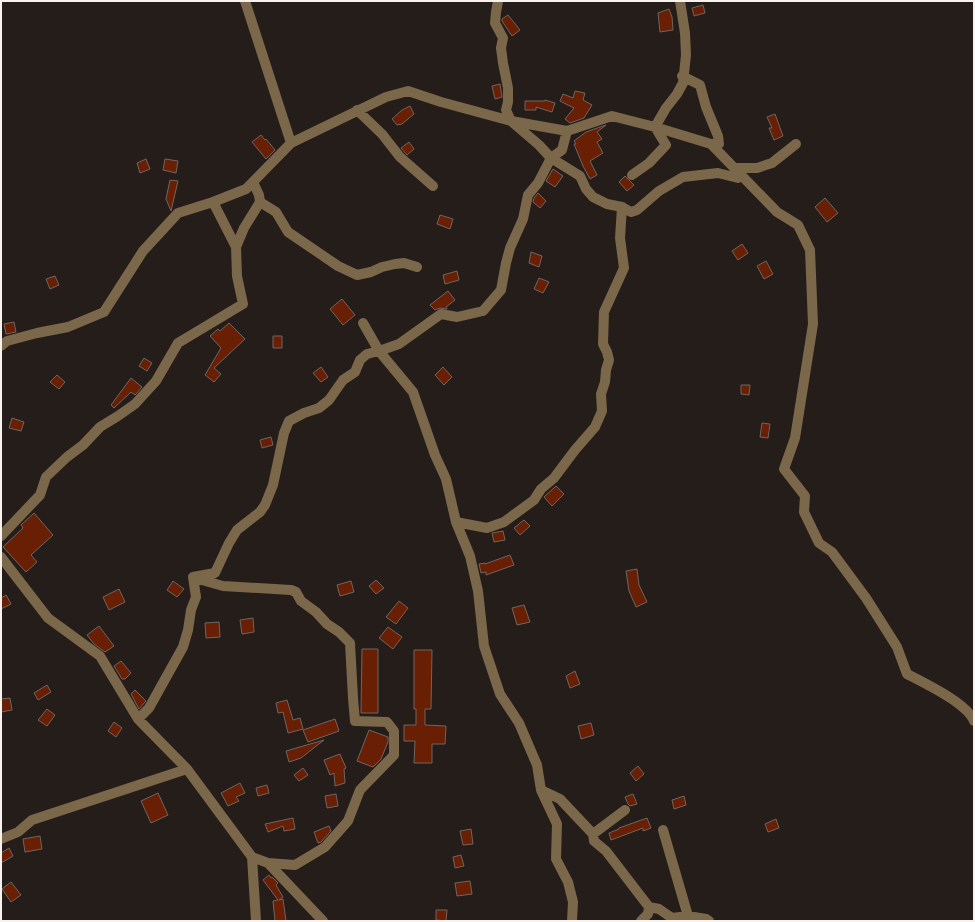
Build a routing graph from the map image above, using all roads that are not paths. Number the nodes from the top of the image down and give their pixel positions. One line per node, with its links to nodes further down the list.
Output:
1 (245, 1): 9 (street)
2 (498, 1): 6 (street)
3 (680, 1): 4 (street)
4 (682, 76): 7 (street); 10 (street)
5 (357, 110): 6 (street); 9 (street); 16 (street)
6 (511, 121): 8 (street); 12 (street)
7 (655, 127): 8 (street); 10 (street); 14 (street)
8 (567, 131): 12 (street)
9 (291, 143): 15 (street)
10 (710, 144): 13 (street)
11 (796, 144): 13 (street)
12 (551, 158): 19 (street); 24 (street)
13 (735, 168): 19 (street); 30 (street)
14 (632, 175)
15 (253, 182): 17 (street); 18 (street)
16 (433, 186)
17 (213, 202): 20 (street); 23 (street)
18 (260, 202): 20 (street); 21 (street)
19 (622, 207): 25 (street)
20 (236, 247): 26 (street)
21 (417, 267)
22 (363, 323): 24 (street)
23 (1, 346)
24 (379, 351): 25 (street); 28 (street)
25 (456, 522): 32 (street)
26 (1, 536)
27 (1, 557): 29 (street)
28 (193, 577): 29 (street); 38 (street)
29 (138, 719): 31 (street)
30 (974, 721)
31 (187, 769): 36 (street); 37 (street)
32 (541, 790): 35 (street); 43 (street)
33 (624, 810): 35 (street)
34 (663, 830): 40 (street)
35 (593, 834): 39 (street)
36 (1, 839)
37 (252, 857): 38 (street); 41 (street)
38 (268, 863): 42 (street)
39 (649, 907): 40 (street); 44 (street)
40 (688, 916): 45 (street)
41 (256, 921)
42 (323, 921)
43 (572, 921)
44 (641, 921)
45 (709, 921)

